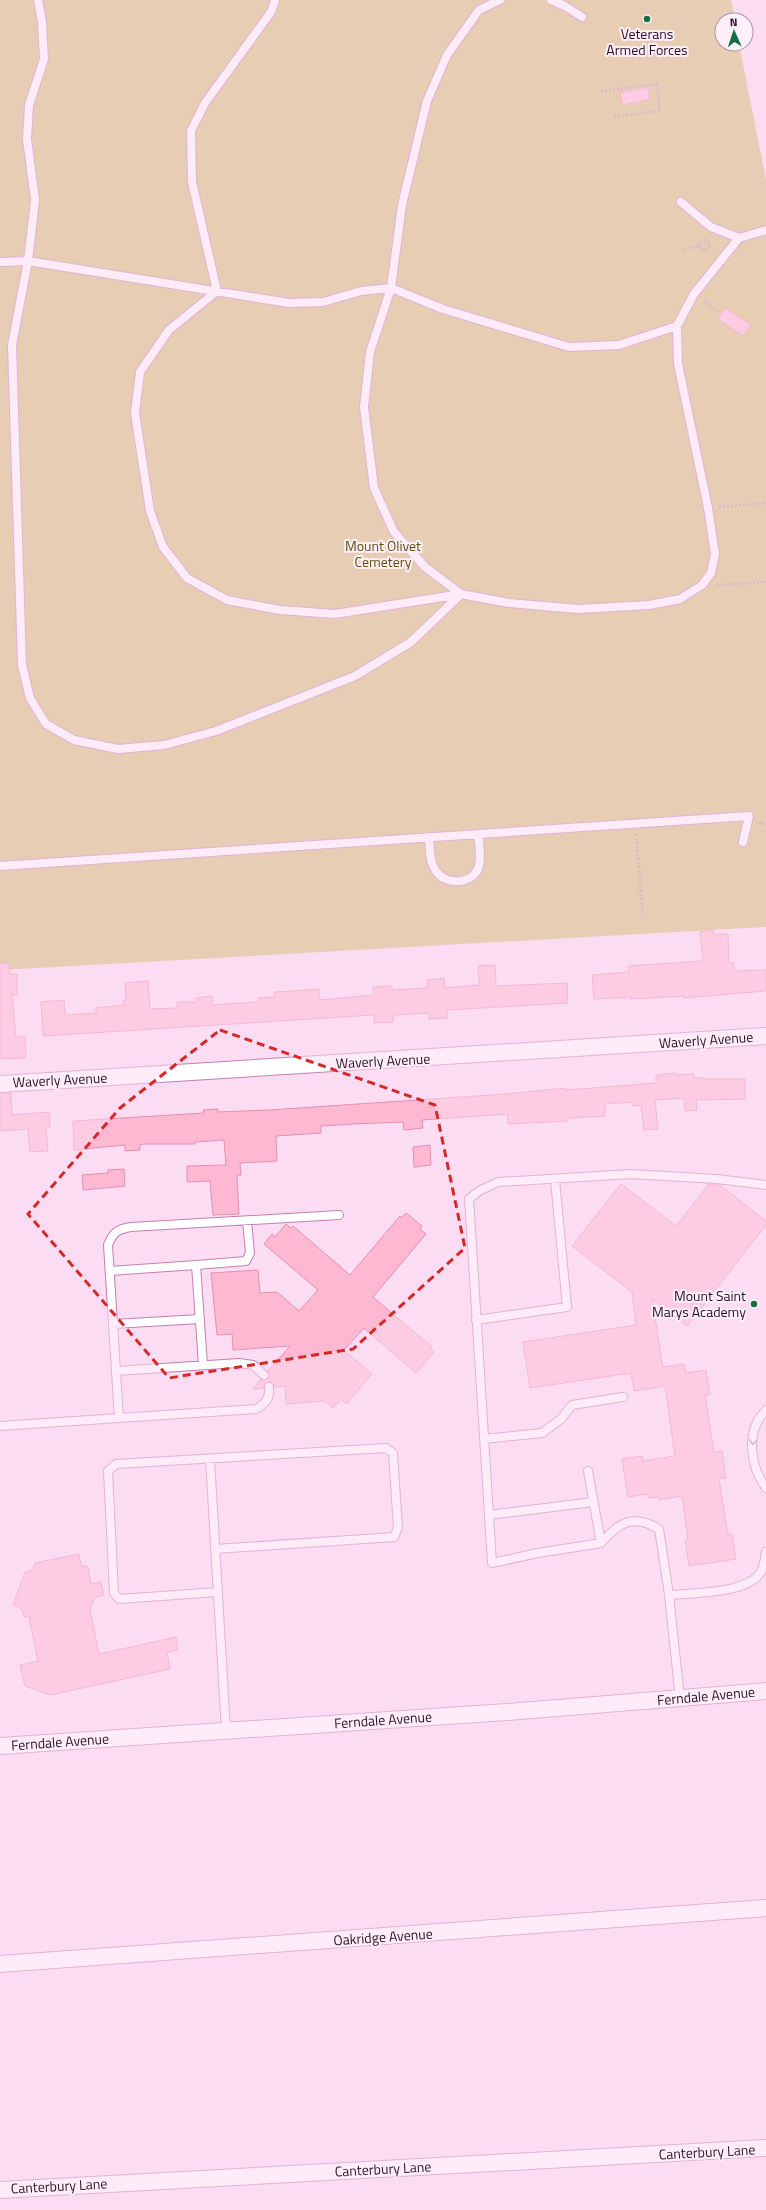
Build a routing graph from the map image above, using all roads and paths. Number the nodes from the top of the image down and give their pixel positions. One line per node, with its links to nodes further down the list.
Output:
1 (38, 0): 15 (lane)
2 (275, 0): 18 (lane)
3 (481, 0): 6 (lane)
4 (500, 0): 6 (lane)
5 (551, 0): 7 (lane)
6 (479, 10): 17 (lane)
7 (582, 18)
8 (601, 91): 9 (path)
9 (614, 117)
10 (681, 202): 12 (lane)
11 (766, 230): 12 (lane)
12 (739, 238): 19 (lane)
13 (699, 246): 14 (path)
14 (684, 249)
15 (28, 261): 16 (lane); 18 (lane); 26 (lane)
16 (0, 262)
17 (391, 288): 18 (lane); 21 (lane); 26 (lane)
18 (217, 292): 26 (lane)
19 (694, 294): 20 (path); 21 (lane)
20 (718, 311)
21 (677, 326): 23 (lane)
22 (766, 503): 23 (path)
23 (708, 508): 25 (lane)
24 (766, 582): 25 (path)
25 (702, 586): 26 (lane)
26 (461, 594)
27 (636, 824): 28 (lane); 30 (lane); 32 (path)
28 (478, 834): 29 (lane); 29 (lane)
29 (429, 837): 31 (lane)
30 (744, 842)
31 (0, 866)
32 (643, 917)
33 (766, 1036): 34 (street, Waverly Avenue)
34 (0, 1084)
35 (555, 1180): 36 (lane); 42 (lane); 42 (lane)
36 (766, 1185)
37 (339, 1215): 38 (lane)
38 (247, 1221): 39 (lane); 40 (lane)
39 (196, 1265): 40 (lane); 41 (lane)
40 (110, 1271): 43 (lane)
41 (200, 1319): 43 (lane); 44 (lane)
42 (476, 1320): 52 (lane)
43 (113, 1324): 45 (lane)
44 (203, 1365): 45 (lane); 46 (lane)
45 (116, 1370): 50 (lane)
46 (264, 1375)
47 (269, 1387): 50 (lane)
48 (623, 1397): 52 (lane)
49 (766, 1410): 55 (lane, one-way to 55)
50 (119, 1418): 51 (lane)
51 (0, 1426)
52 (484, 1439): 57 (lane)
53 (210, 1459): 59 (lane); 59 (lane); 61 (lane)
54 (588, 1471): 56 (lane)
55 (766, 1488)
56 (594, 1502): 57 (lane); 58 (lane)
57 (489, 1515): 58 (lane)
58 (601, 1543): 62 (lane)
59 (215, 1549): 61 (lane)
60 (766, 1552): 62 (lane)
61 (218, 1592): 65 (lane)
62 (669, 1595): 64 (lane)
63 (766, 1691): 64 (street, Ferndale Avenue)
64 (680, 1699): 65 (street, Ferndale Avenue)
65 (226, 1731): 66 (street, Ferndale Avenue)
66 (0, 1746)
67 (766, 1908): 68 (street, Oakridge Avenue)
68 (0, 1964)
69 (766, 2148): 70 (street, Canterbury Lane)
70 (0, 2190)

